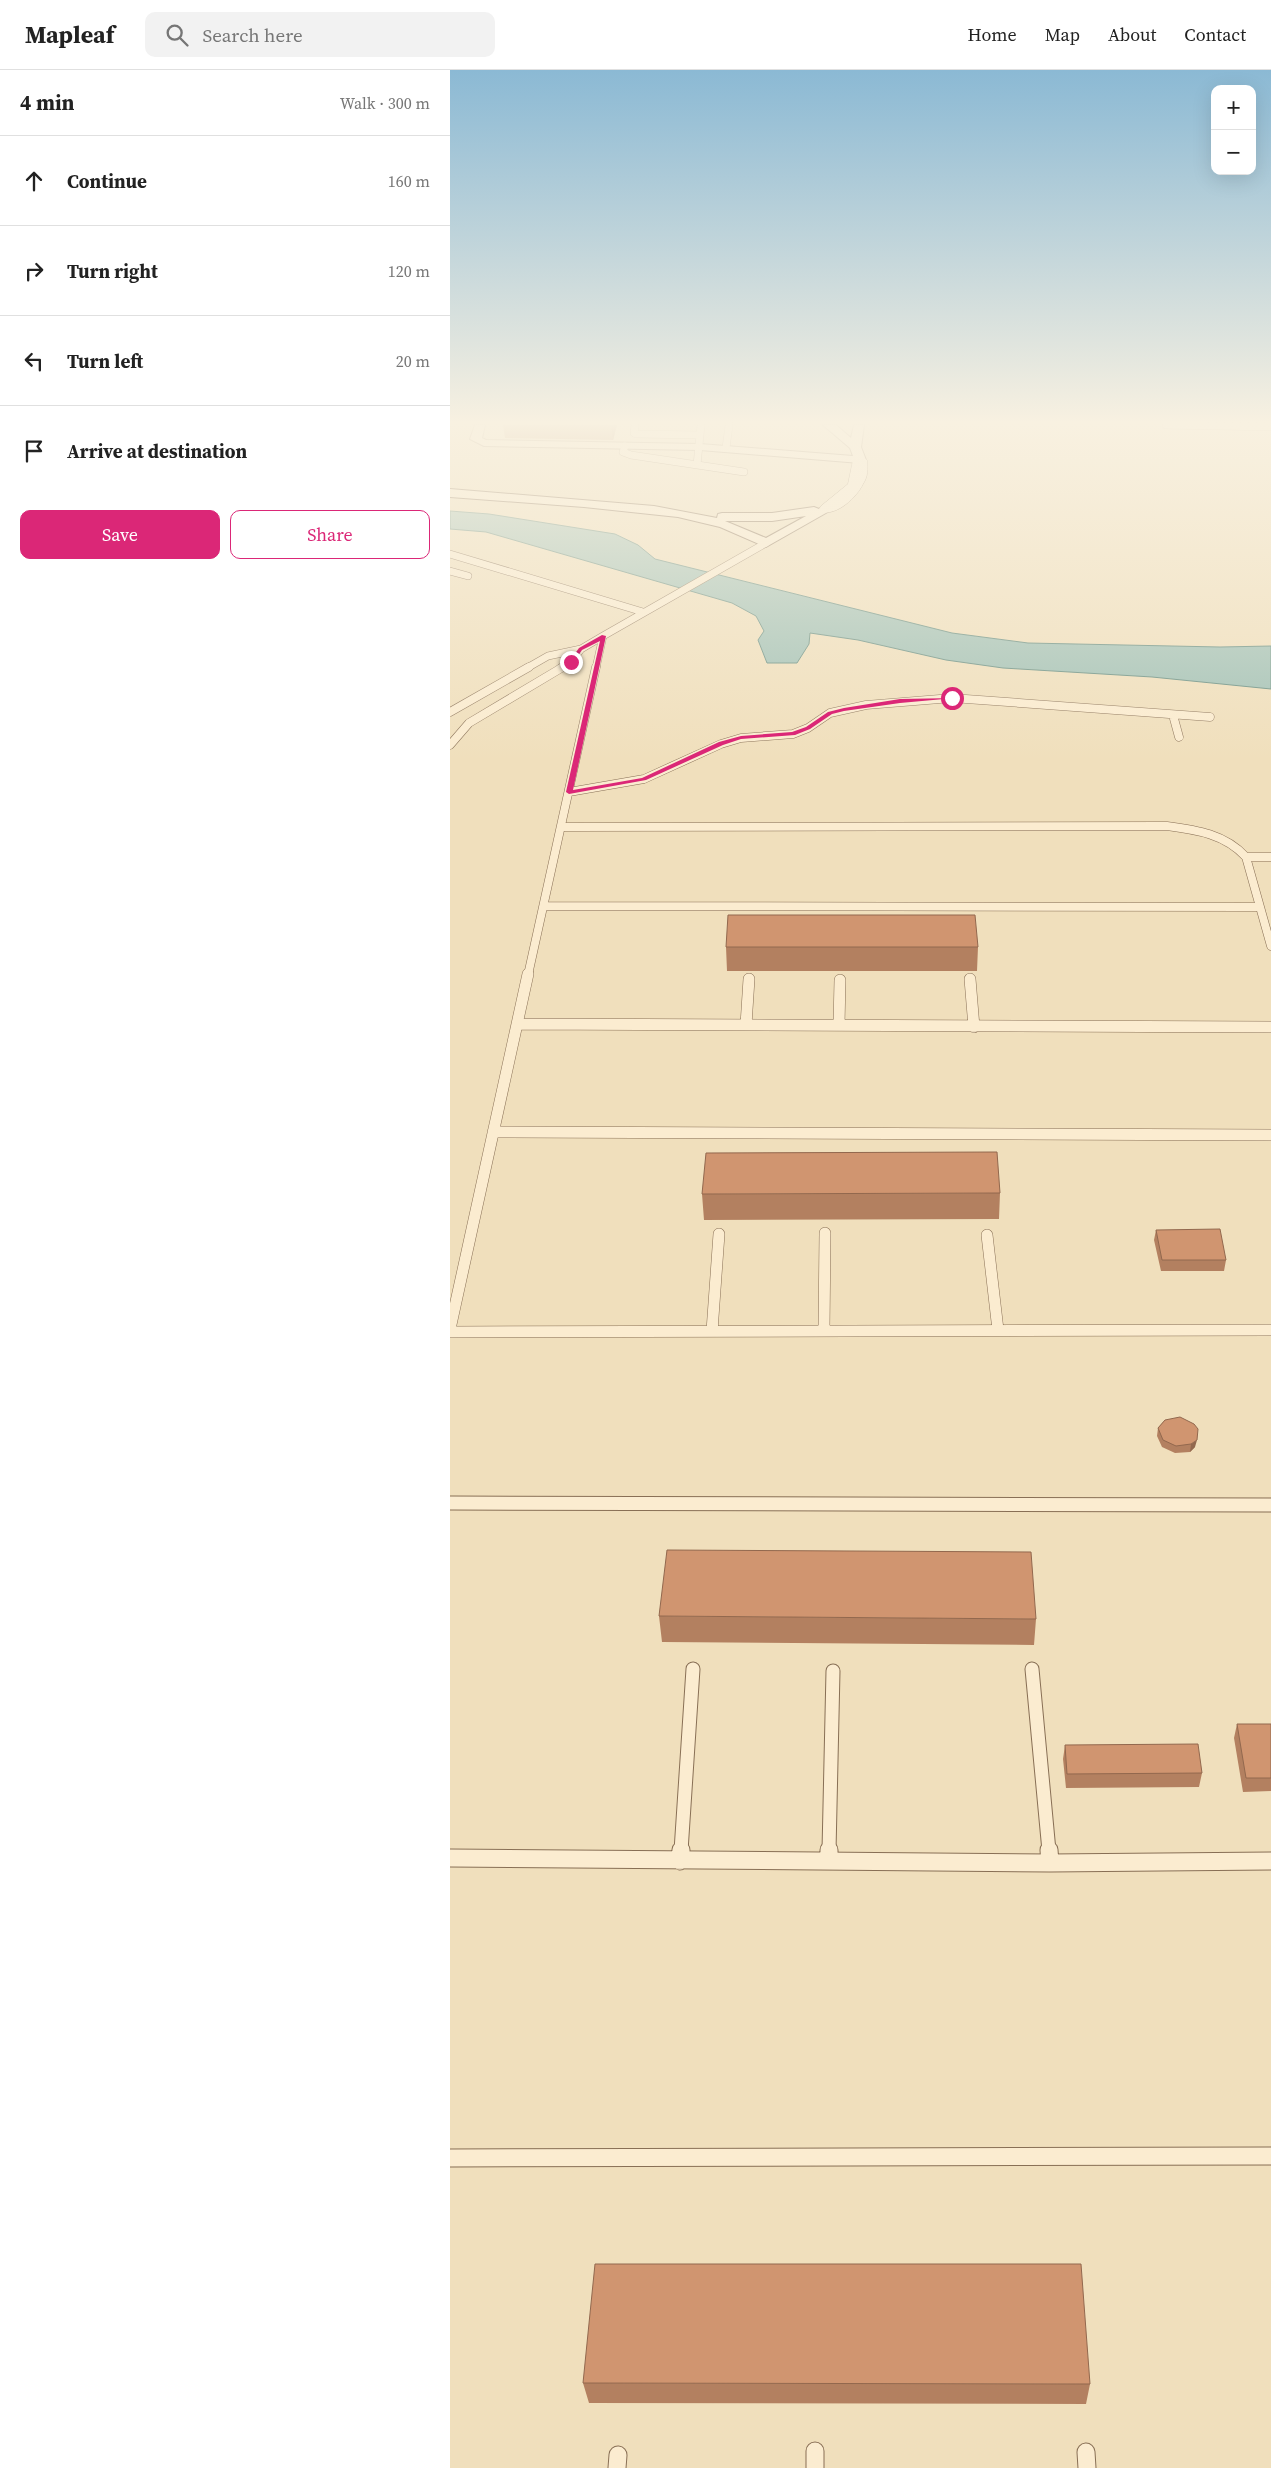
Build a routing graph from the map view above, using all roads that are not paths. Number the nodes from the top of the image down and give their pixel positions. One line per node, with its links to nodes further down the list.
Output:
1 (755, 537): 3 (street)
2 (777, 537): 3 (street)
3 (766, 543): 7 (lane)
4 (450, 554): 7 (lane)
5 (450, 571): 6 (lane)
6 (450, 576)
7 (643, 612): 8 (lane)
8 (603, 636): 9 (lane); 15 (lane)
9 (581, 649): 10 (lane); 14 (lane)
10 (450, 712)
11 (1173, 715): 12 (lane); 13 (lane); 15 (lane)
12 (1210, 717)
13 (1179, 737)
14 (450, 745)
15 (569, 792): 16 (lane)
16 (562, 827): 17 (lane); 19 (lane)
17 (1246, 858): 18 (lane); 20 (lane)
18 (1271, 858)
19 (545, 906): 20 (lane); 25 (lane)
20 (1260, 907): 21 (lane)
21 (1271, 946)
22 (749, 979): 26 (lane)
23 (970, 979): 28 (lane)
24 (840, 980): 27 (lane)
25 (518, 1024): 26 (lane); 30 (lane)
26 (746, 1025): 27 (lane)
27 (839, 1025): 28 (lane)
28 (974, 1027): 29 (lane)
29 (1271, 1027)
30 (493, 1132): 31 (lane); 38 (lane)
31 (1271, 1135)
32 (826, 1233): 35 (lane)
33 (718, 1234): 39 (lane)
34 (987, 1235): 36 (lane)
35 (824, 1330): 36 (lane); 39 (lane)
36 (998, 1330): 37 (lane)
37 (1271, 1330)
38 (450, 1331): 39 (lane)
39 (712, 1331)
40 (450, 1503): 41 (lane)
41 (1271, 1506)
42 (693, 1669): 46 (lane)
43 (1032, 1669): 49 (lane)
44 (833, 1671): 47 (lane)
45 (450, 1858): 46 (lane)
46 (680, 1861): 47 (lane)
47 (829, 1861): 49 (lane)
48 (1271, 1861): 49 (lane)
49 (1050, 1863)
50 (1271, 2156): 51 (lane)
51 (450, 2158)

